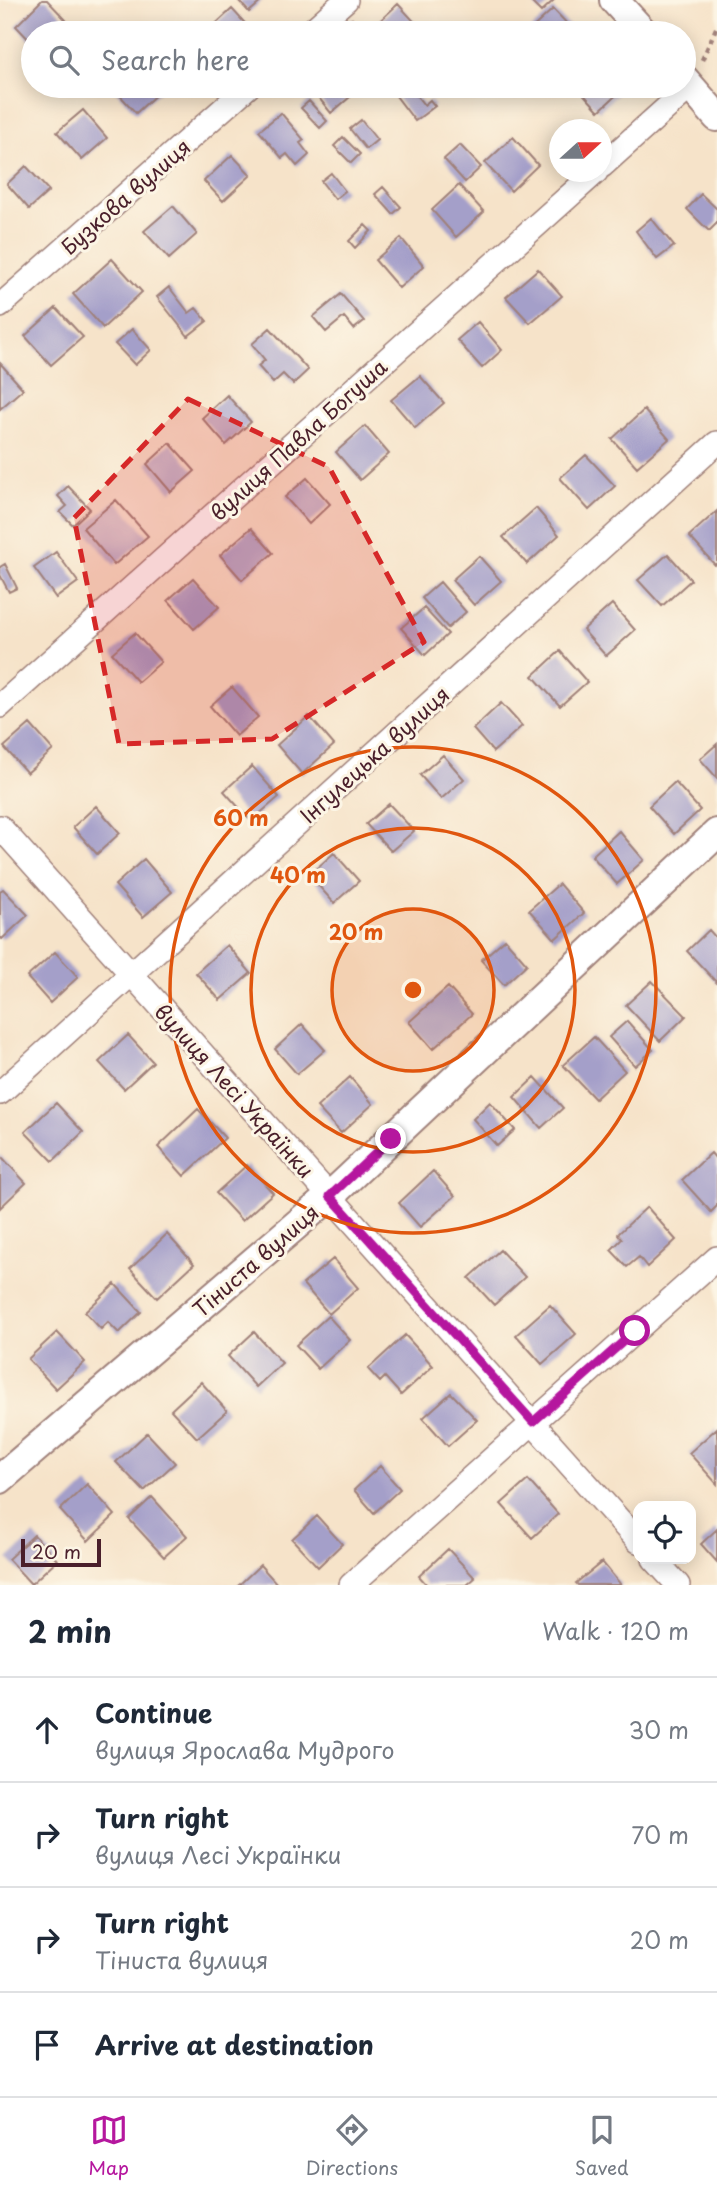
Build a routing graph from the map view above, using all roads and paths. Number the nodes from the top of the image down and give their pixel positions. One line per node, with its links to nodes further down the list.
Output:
1 (346, 0): 3 (street)
2 (614, 0): 4 (street)
3 (322, 21)
4 (633, 21)
5 (717, 26): 6 (path)
6 (696, 65)
7 (696, 92): 10 (street)
8 (235, 98): 13 (street, Бузкова вулиця)
9 (671, 98): 11 (street)
10 (717, 117)
11 (612, 155)
12 (585, 182): 15 (street, вулиця Павла Богуша)
13 (0, 306)
14 (717, 443): 18 (street, Інгулецька вулиця)
15 (0, 706)
16 (0, 827): 18 (street, вулиця Лесі Українки)
17 (717, 833): 20 (street, Тіниста вулиця)
18 (131, 974): 19 (street, Інгулецька вулиця); 20 (street, вулиця Лесі Українки)
19 (0, 1093)
20 (330, 1196): 22 (street, вулиця Лесі Українки); 23 (street, Тіниста вулиця)
21 (717, 1258): 22 (street)
22 (533, 1422): 24 (street, вулиця Лесі Українки); 26 (street)
23 (0, 1479)
24 (633, 1535)
25 (659, 1564): 27 (street)
26 (351, 1585)
27 (678, 1585)

